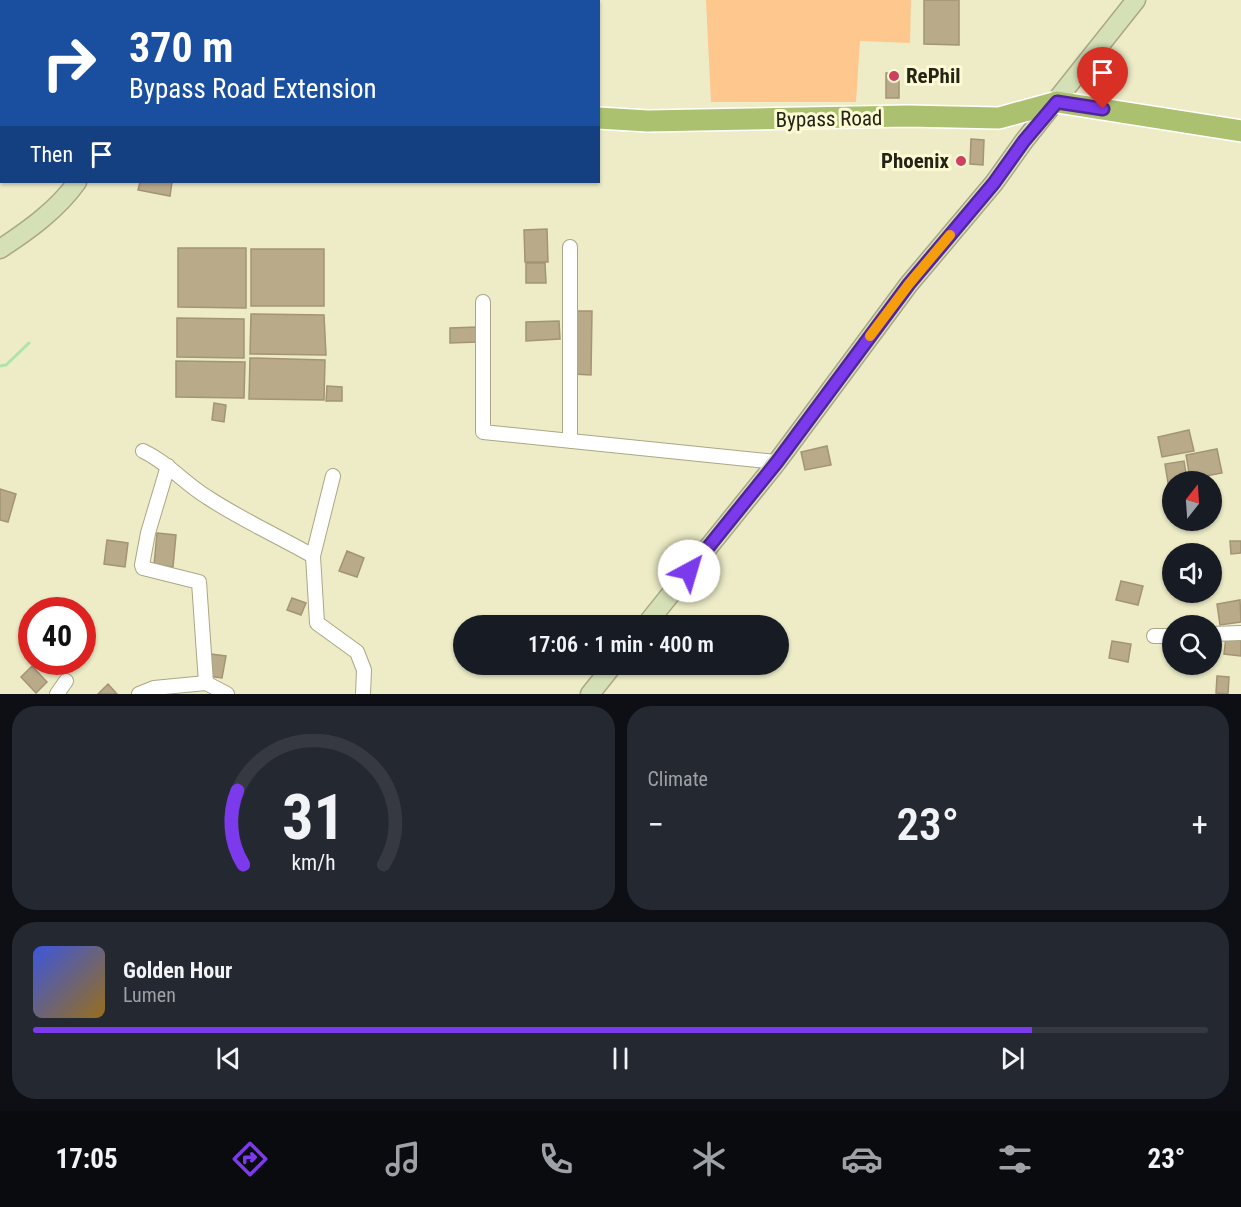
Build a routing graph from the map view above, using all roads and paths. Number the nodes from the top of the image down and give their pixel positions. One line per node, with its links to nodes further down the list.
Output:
1 (1136, 0): 2 (street)
2 (1057, 102): 3 (main road, Bypass Road); 4 (main road); 11 (street)
3 (600, 118)
4 (1241, 131)
5 (76, 183): 7 (street)
6 (570, 247): 9 (street)
7 (0, 249)
8 (483, 303): 9 (street)
9 (570, 441): 11 (street)
10 (143, 451): 12 (street)
11 (777, 462): 15 (street)
12 (168, 466): 14 (street); 21 (street)
13 (333, 476): 14 (street)
14 (313, 556): 24 (street)
15 (654, 615)
16 (1241, 633): 17 (street)
17 (1222, 634)
18 (1154, 636): 19 (street)
19 (1162, 636)
20 (605, 675): 25 (street)
21 (206, 683): 22 (street); 23 (street)
22 (139, 694)
23 (227, 694)
24 (363, 694)
25 (590, 694)

